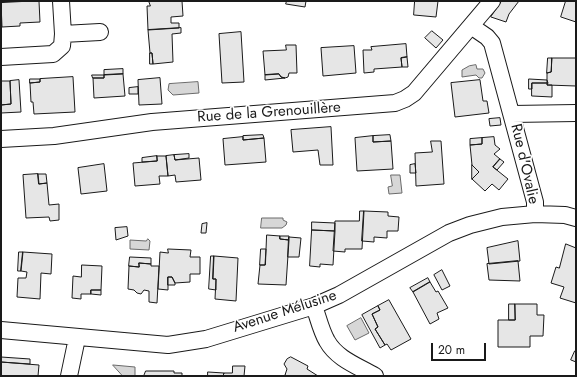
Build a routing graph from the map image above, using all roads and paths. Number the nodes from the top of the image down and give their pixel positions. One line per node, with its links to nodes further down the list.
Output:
1 (61, 1): 5 (street)
2 (492, 1): 3 (street, Rue de la Grenouillère)
3 (471, 26): 8 (street, Rue d'Ovalie); 9 (street, Rue de la Grenouillère)
4 (100, 32): 5 (street)
5 (63, 34): 6 (street)
6 (1, 57)
7 (576, 113): 8 (street, Rue d'Ovalie)
8 (512, 114): 10 (street, Rue d'Ovalie)
9 (1, 139)
10 (535, 214): 11 (street, Avenue Mélusine); 12 (street, Avenue Mélusine)
11 (576, 218)
12 (314, 306): 14 (street, Avenue Mélusine); 16 (street)
13 (1, 330): 14 (street, Avenue Mélusine)
14 (77, 338): 15 (street)
15 (69, 376)
16 (375, 376)

